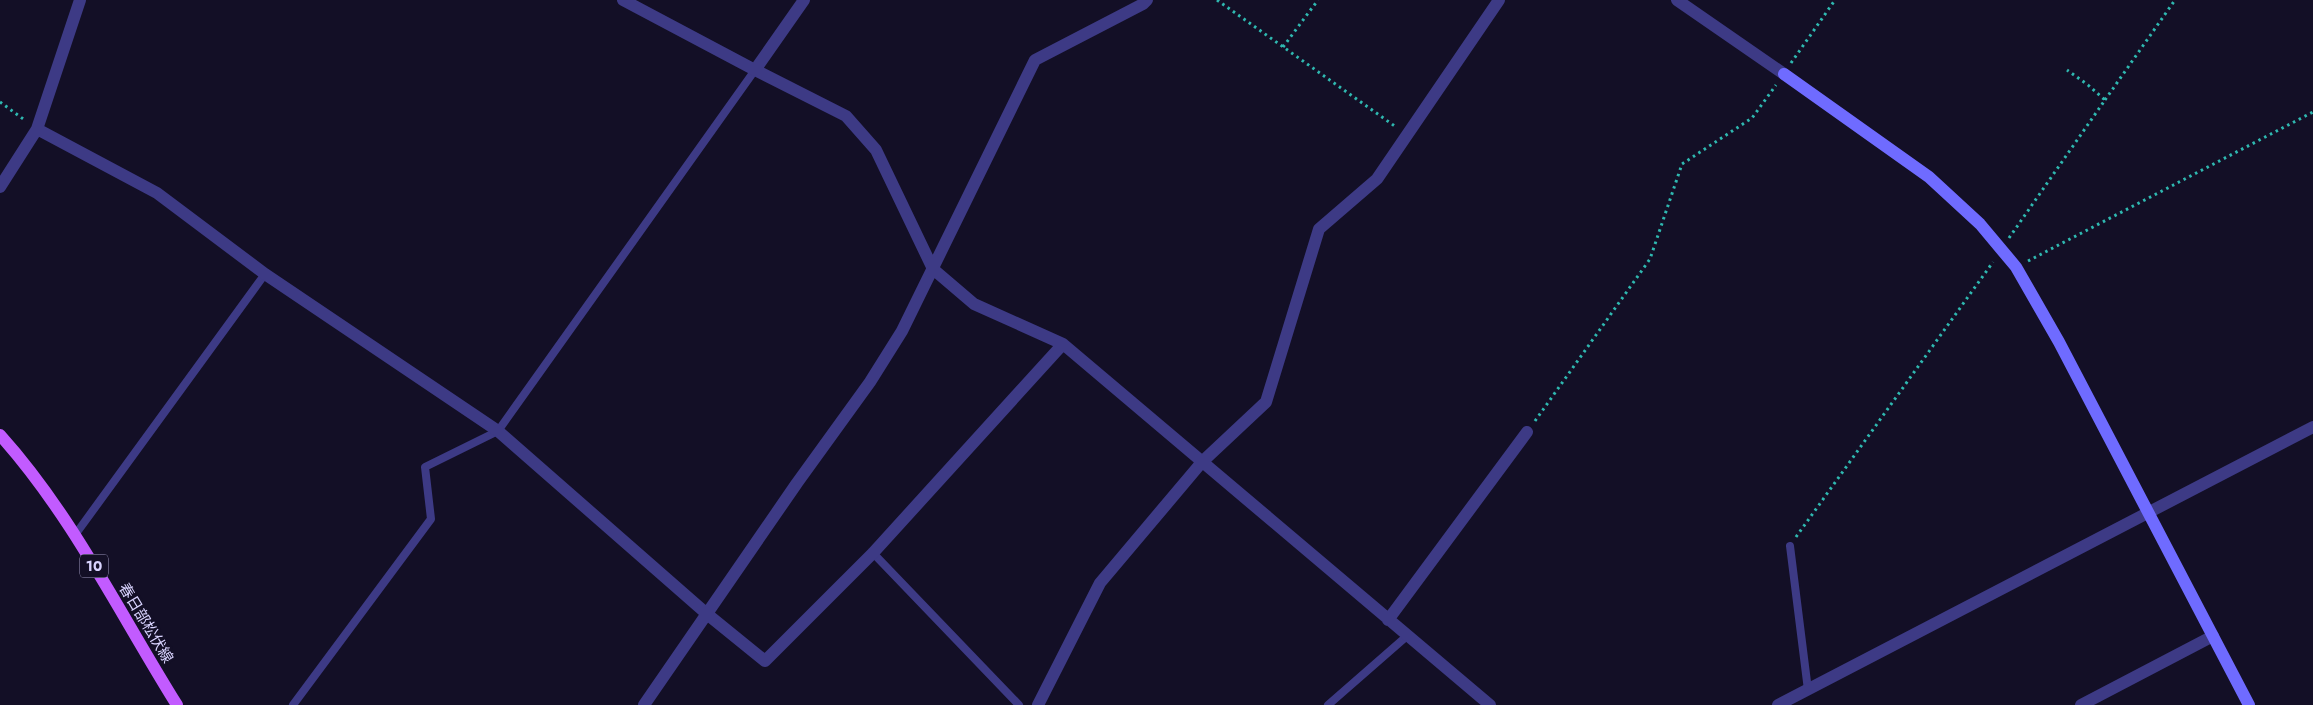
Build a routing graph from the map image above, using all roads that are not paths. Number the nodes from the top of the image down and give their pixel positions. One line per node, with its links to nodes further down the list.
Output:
1 (80, 0): 8 (street)
2 (624, 0): 7 (street)
3 (804, 0): 7 (street)
4 (1146, 0): 10 (street)
5 (1500, 0): 17 (street)
6 (1677, 0): 18 (street)
7 (755, 70): 10 (street); 14 (lane)
8 (37, 130): 9 (street); 11 (street)
9 (0, 187)
10 (933, 270): 12 (street); 22 (street)
11 (265, 274): 14 (street); 19 (lane)
12 (1063, 344): 17 (street); 21 (street)
13 (2313, 427): 18 (street)
14 (498, 431): 22 (street); 28 (lane)
15 (1527, 432): 23 (street)
16 (0, 436): 19 (main road, 春日部松伏線 / 10)
17 (1202, 462): 23 (street); 31 (street)
18 (2149, 512): 25 (street); 26 (street)
19 (75, 535): 27 (main road, 春日部松伏線 / 10)
20 (1790, 546): 26 (lane)
21 (873, 553): 22 (street); 30 (lane)
22 (707, 614): 29 (street)
23 (1388, 620): 24 (street)
24 (1407, 636): 32 (lane); 33 (street)
25 (2213, 636): 35 (street); 36 (street)
26 (1808, 690): 34 (street)
27 (176, 705)
28 (293, 705)
29 (644, 705)
30 (1019, 705)
31 (1038, 705)
32 (1328, 705)
33 (1490, 705)
34 (1778, 705)
35 (2081, 705)
36 (2249, 705)

